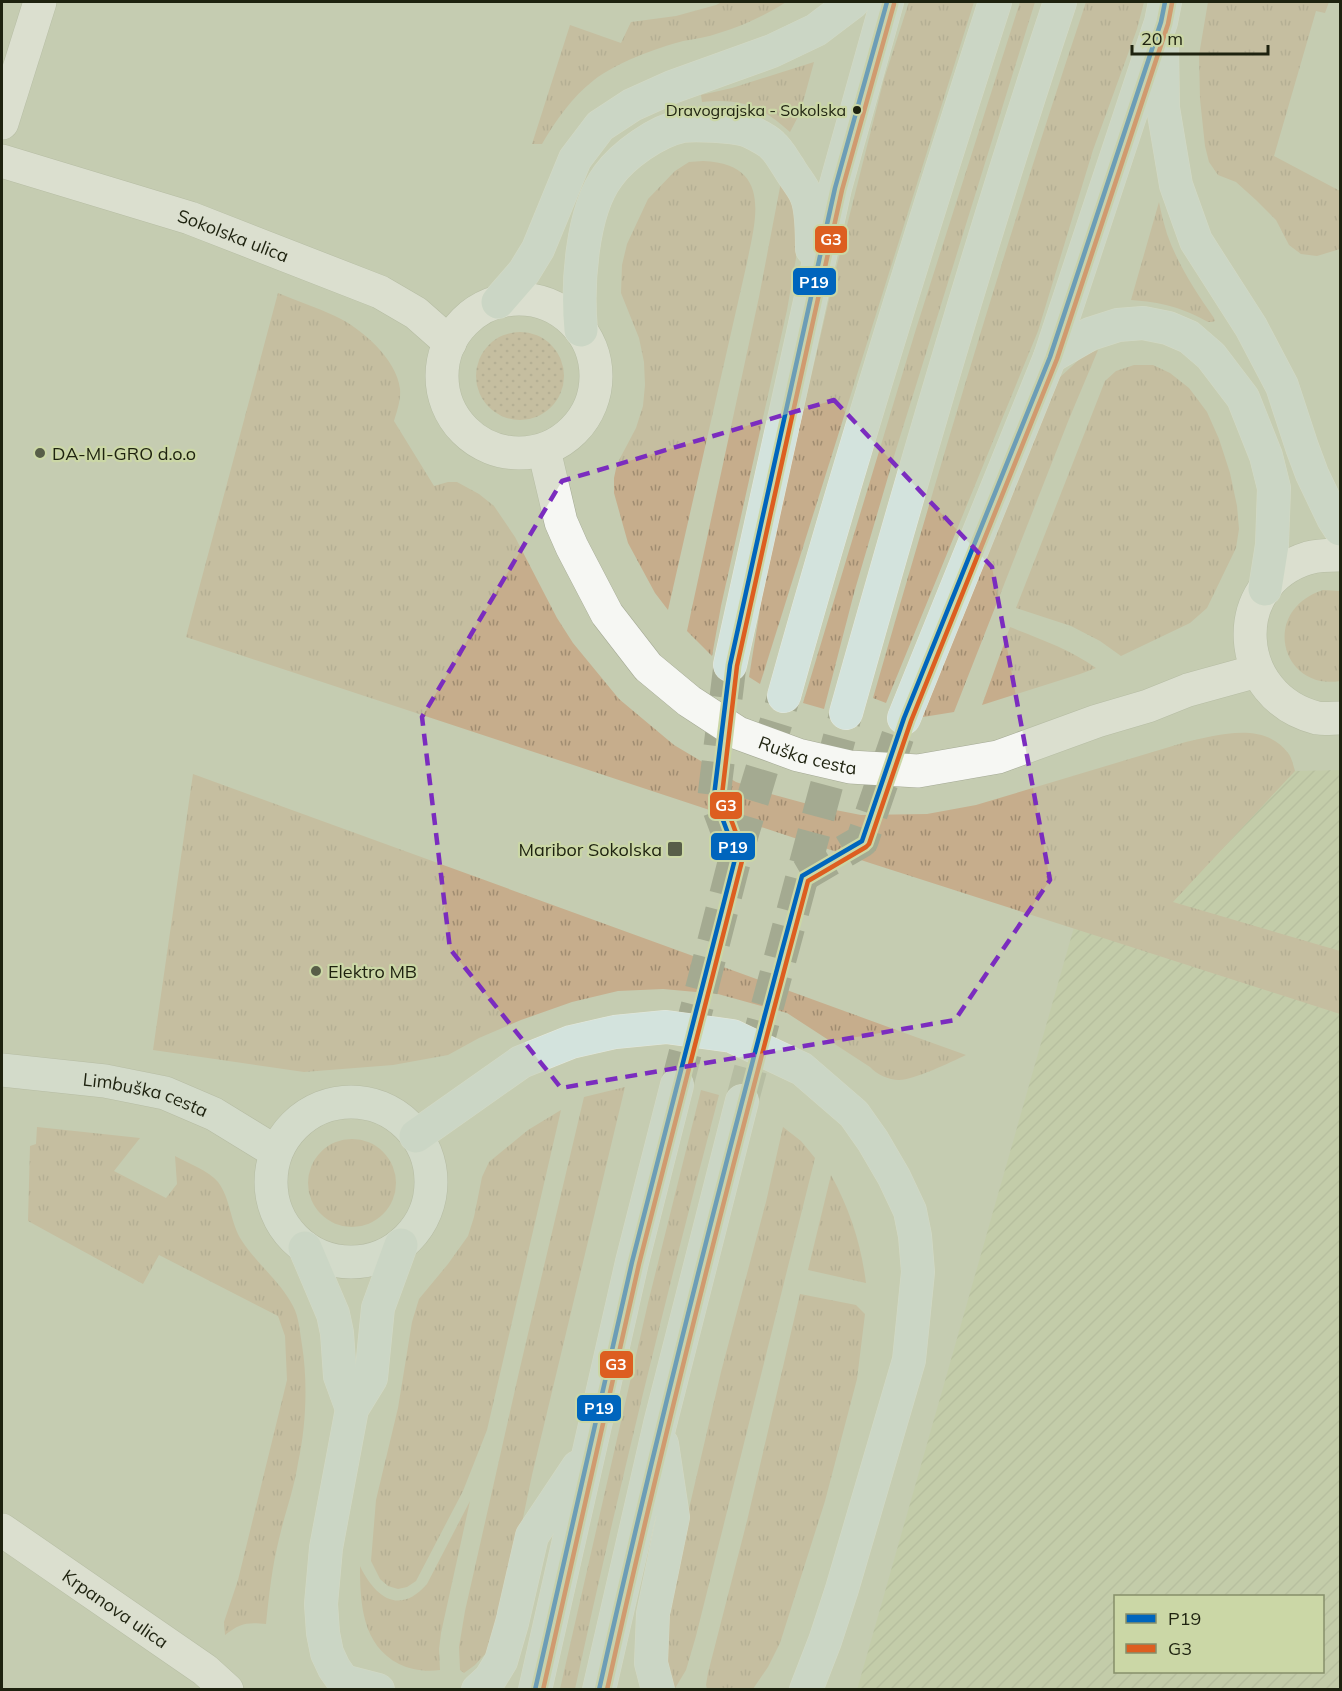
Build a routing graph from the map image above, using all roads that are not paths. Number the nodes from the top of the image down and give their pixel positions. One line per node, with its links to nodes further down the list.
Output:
1 (40, 2): 7 (street)
2 (853, 2): 10 (main road)
3 (887, 2): 9 (main road)
4 (995, 2): 20 (main road)
5 (1060, 2): 21 (main road)
6 (1163, 12): 13 (main road); 15 (main road)
7 (2, 123)
8 (2, 161): 12 (street, Sokolska ulica)
9 (812, 290): 11 (main road); 18 (main road)
10 (498, 302): 11 (street); 12 (street)
11 (581, 330): 14 (street)
12 (450, 343): 14 (street)
13 (1050, 357): 17 (main road); 22 (main road)
14 (544, 450): 19 (street, Ruška cesta)
15 (1341, 529)
16 (1341, 555): 17 (street)
17 (1265, 589): 19 (street)
18 (730, 665)
19 (1257, 671): 23 (street)
20 (784, 696)
21 (846, 713)
22 (904, 718)
23 (1341, 718)
24 (2, 1070): 28 (main road, Limbuška cesta)
25 (677, 1085): 33 (main road)
26 (742, 1101): 32 (main road)
27 (416, 1136): 28 (main road); 29 (main road); 42 (main road)
28 (276, 1152): 30 (main road)
29 (401, 1245): 30 (main road); 31 (main road)
30 (305, 1248): 31 (main road)
31 (352, 1409): 35 (main road)
32 (660, 1424): 40 (main road); 41 (main road)
33 (589, 1451): 38 (main road); 39 (main road)
34 (2, 1530): 36 (street, Krpanova ulica)
35 (344, 1685): 37 (main road)
36 (227, 1689)
37 (378, 1689)
38 (478, 1689)
39 (536, 1689)
40 (599, 1689)
41 (658, 1689)
42 (806, 1689)

